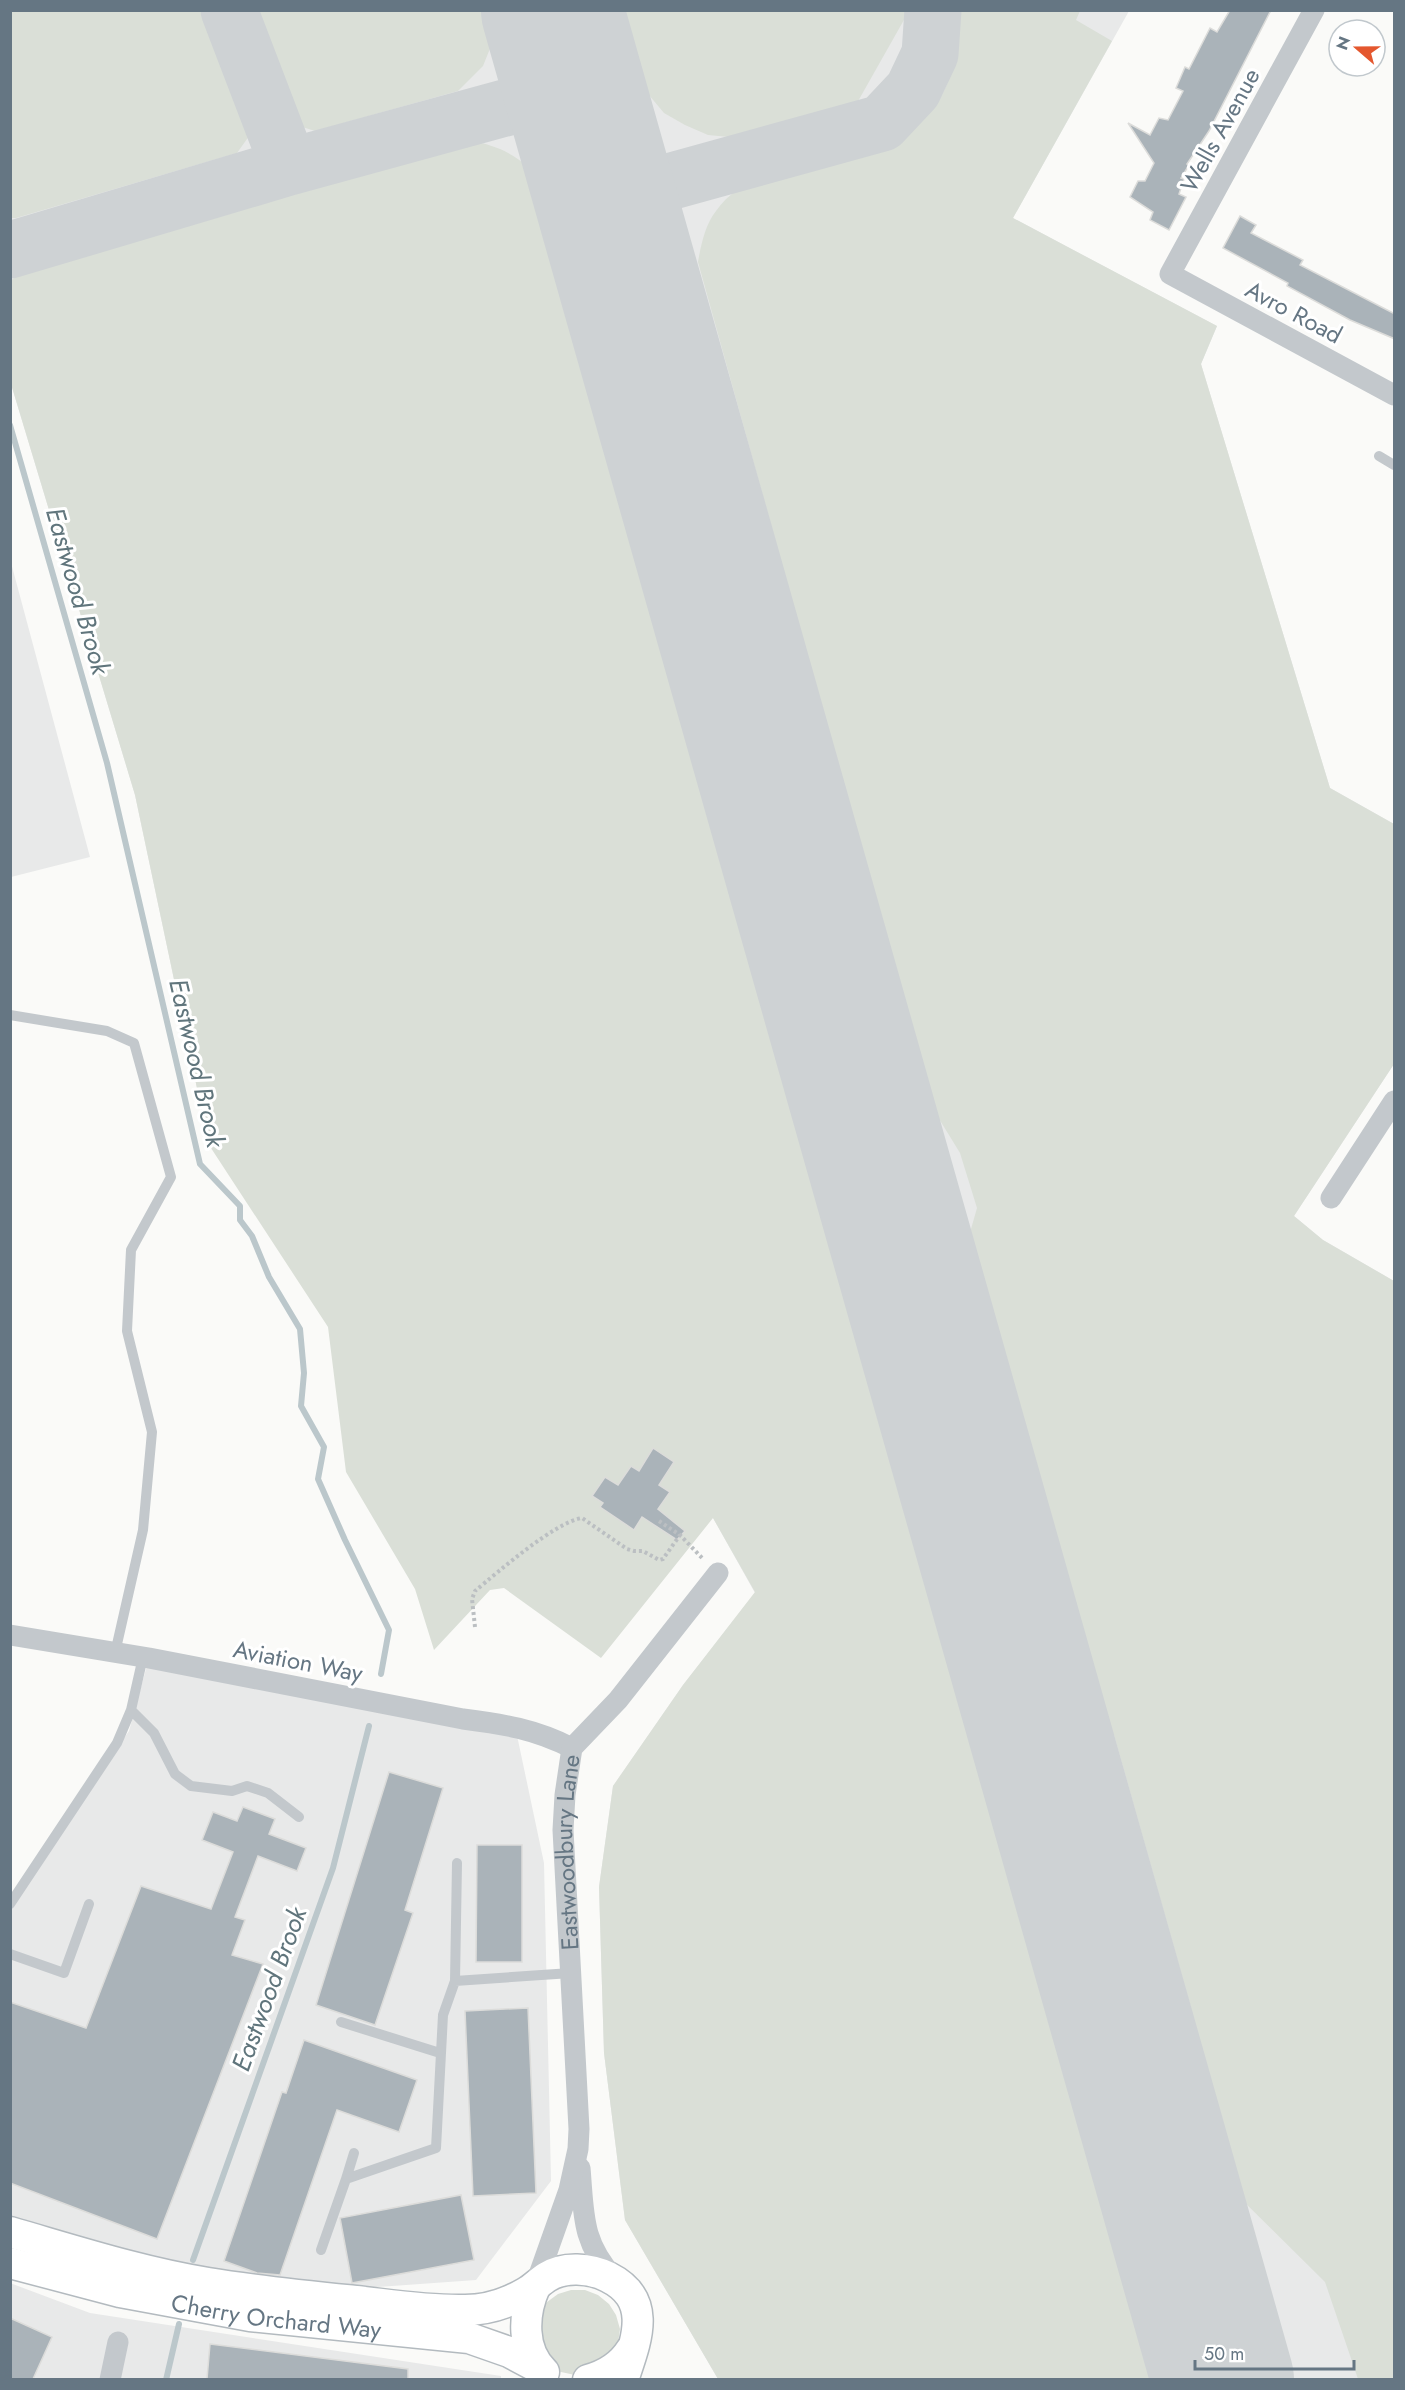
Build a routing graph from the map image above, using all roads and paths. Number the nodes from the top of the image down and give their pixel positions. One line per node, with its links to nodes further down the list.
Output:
1 (1314, 10): 2 (street, Wells Avenue)
2 (1170, 274): 3 (street, Avro Road)
3 (1395, 395)
4 (1379, 456): 5 (lane)
5 (1395, 465)
6 (10, 1015): 14 (lane)
7 (1395, 1101): 8 (street)
8 (1331, 1198)
9 (659, 1521): 10 (path)
10 (680, 1535): 11 (path); 12 (path)
11 (717, 1573): 17 (street, Eastwoodbury Lane)
12 (475, 1627)
13 (10, 1635): 14 (street, Aviation Way)
14 (115, 1653): 15 (street, Aviation Way)
15 (143, 1657): 16 (lane); 17 (street, Aviation Way)
16 (131, 1710): 18 (lane); 20 (lane)
17 (572, 1748): 23 (street, Eastwoodbury Lane)
18 (299, 1817)
19 (457, 1863): 24 (lane)
20 (10, 1904)
21 (89, 1904): 22 (lane)
22 (10, 1954)
23 (571, 1973): 24 (lane); 27 (street, Eastwoodbury Lane)
24 (455, 1981): 26 (lane)
25 (341, 2022): 26 (lane)
26 (440, 2053): 29 (lane)
27 (578, 2149): 33 (street, Eastwoodbury Lane); 34 (street, Eastwoodbury Lane)
28 (354, 2153): 29 (lane)
29 (346, 2179): 31 (lane)
30 (10, 2232): 34 (main road, Cherry Orchard Way)
31 (321, 2250)
32 (10, 2263): 37 (main road, Cherry Orchard Way)
33 (618, 2282): 34 (main road); 35 (main road, Eastwoodbury Lane)
34 (535, 2287): 37 (main road, Eastwoodbury Lane)
35 (637, 2339): 39 (main road); 40 (main road, Eastwoodbury Lane)
36 (118, 2342): 38 (street)
37 (549, 2375)
38 (111, 2379)
39 (588, 2379)
40 (622, 2379)

